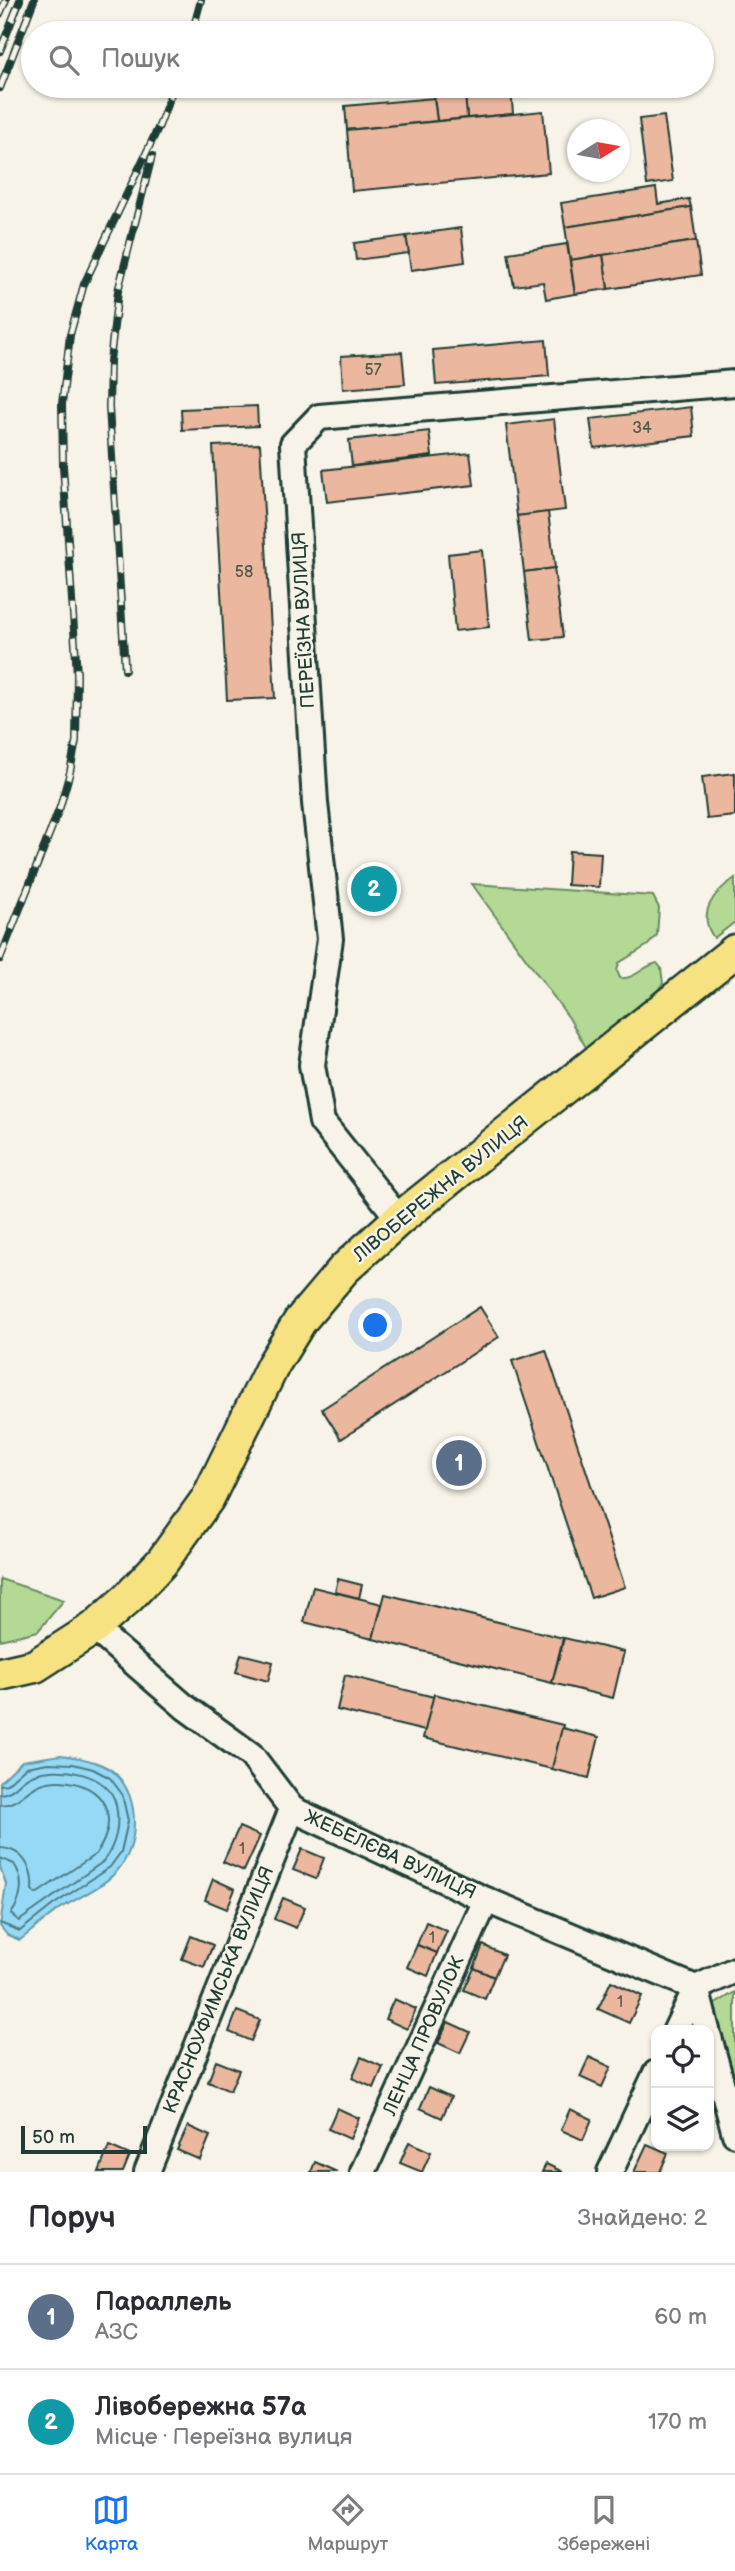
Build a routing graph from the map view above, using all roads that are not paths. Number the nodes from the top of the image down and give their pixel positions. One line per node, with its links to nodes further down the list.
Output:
1 (735, 383): 3 (street, ПЕРЕЇЗНА ВУЛИЦЯ)
2 (735, 951): 3 (main road, ЛІВОБЕРЕЖНА ВУЛИЦЯ)
3 (400, 1219): 4 (main road, ЛІВОБЕРЕЖНА ВУЛИЦЯ)
4 (94, 1628): 5 (main road, ЛІВОБЕРЕЖНА ВУЛИЦЯ); 6 (street, ЖЕБЕЛЄВА ВУЛИЦЯ)
5 (0, 1674)
6 (292, 1808): 7 (street, ЖЕБЕЛЄВА ВУЛИЦЯ); 15 (street, КРАСНОУФИМСЬКА ВУЛИЦЯ)
7 (486, 1900): 9 (street, ЖЕБЕЛЄВА ВУЛИЦЯ); 16 (street, ЛЕНЦА ПРОВУЛОК)
8 (735, 1969): 9 (street)
9 (696, 1988): 10 (street); 11 (street)
10 (678, 2025)
11 (706, 2025)
12 (714, 2056): 14 (street)
13 (651, 2084): 17 (street)
14 (735, 2134)
15 (147, 2172)
16 (363, 2172)
17 (610, 2172)

